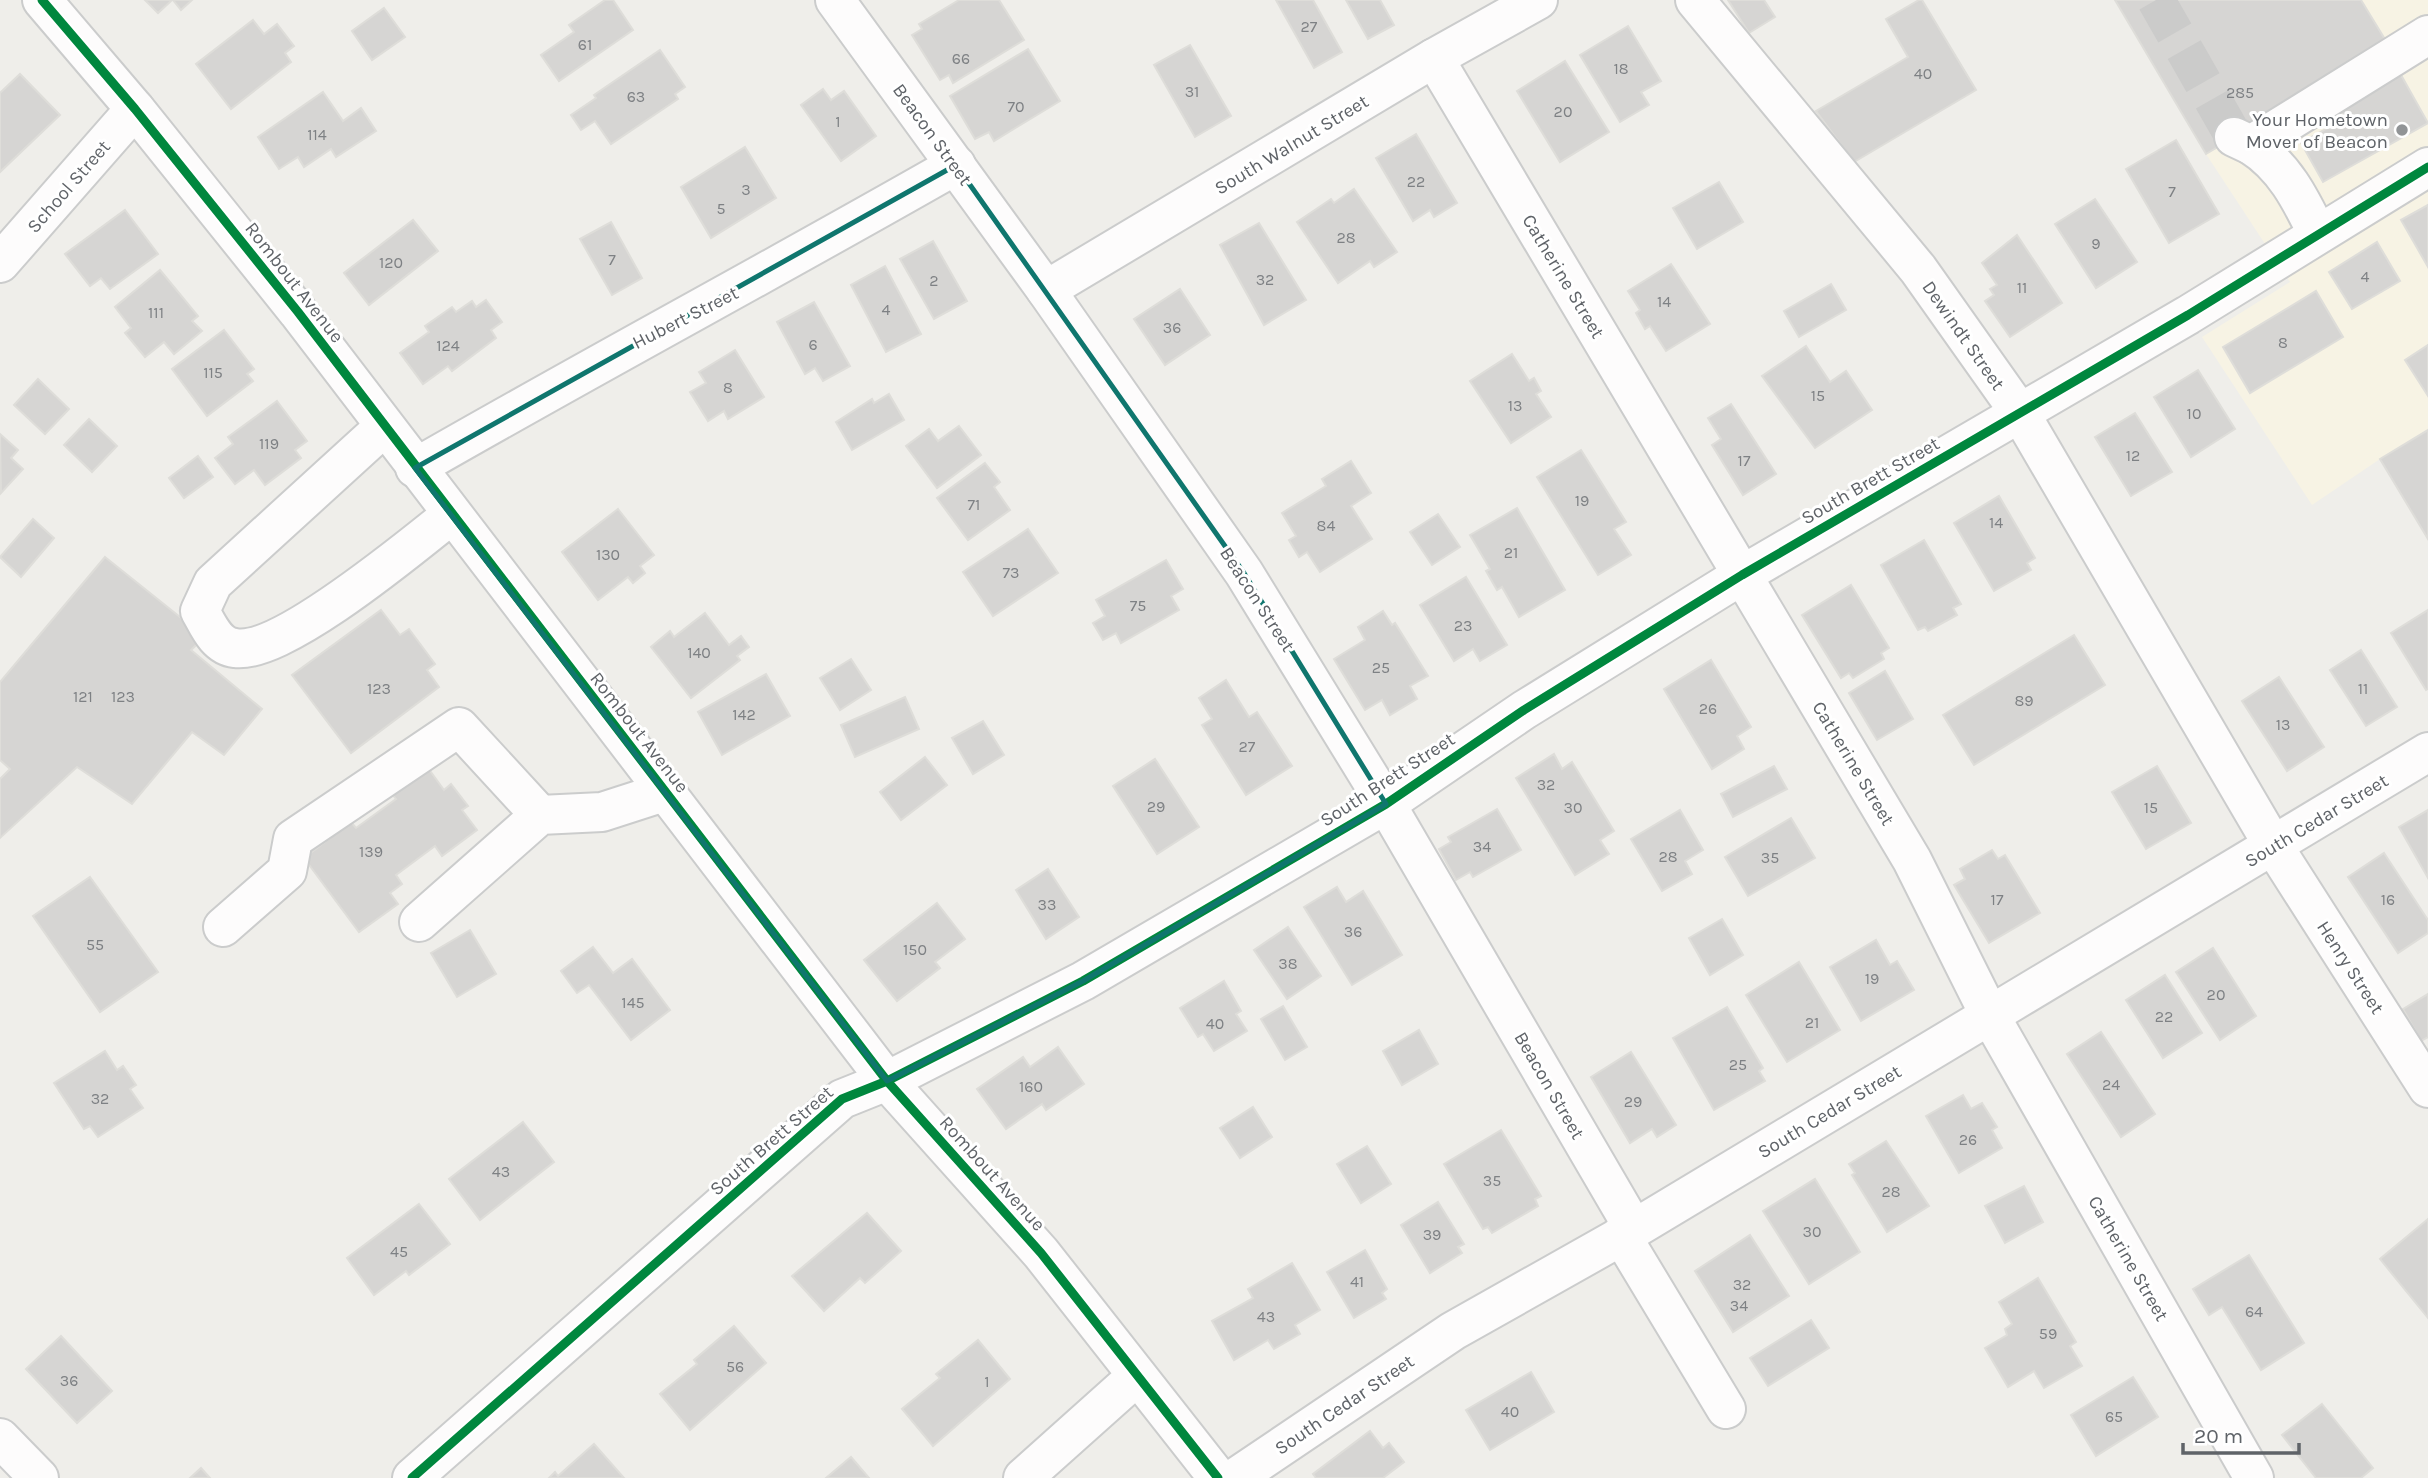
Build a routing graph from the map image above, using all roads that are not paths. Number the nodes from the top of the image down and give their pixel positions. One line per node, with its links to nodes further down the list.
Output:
1 (42, 0): 7 (street, Rombout Avenue)
2 (835, 0): 8 (street, Beacon Street)
3 (1538, 0): 6 (street, South Walnut Street)
4 (1695, 0): 13 (street, Dewindt Street)
5 (2428, 35): 10 (street)
6 (1434, 58): 12 (street, South Walnut Street); 17 (street, Catherine Street)
7 (135, 109): 11 (street, School Street); 14 (street, Rombout Avenue)
8 (956, 165): 12 (street, Beacon Street); 15 (street, Hubert Street)
9 (2428, 167): 10 (street, South Brett Street)
10 (2317, 233): 13 (street, South Brett Street)
11 (0, 263)
12 (1046, 290): 20 (street, Beacon Street)
13 (2020, 413): 17 (street, South Brett Street); 22 (street, Dewindt Street)
14 (384, 428): 15 (street, Rombout Avenue); 16 (street)
15 (415, 468): 16 (street, Rombout Avenue)
16 (451, 515): 19 (street, Rombout Avenue)
17 (1742, 575): 20 (street, South Brett Street); 25 (street, Catherine Street)
18 (2428, 752): 22 (street, South Cedar Street)
19 (664, 792): 21 (street); 26 (street, Rombout Avenue)
20 (1386, 804): 26 (street, South Brett Street); 28 (street, Beacon Street)
21 (540, 815): 23 (street); 24 (street)
22 (2274, 847): 25 (street, South Cedar Street); 27 (street, Henry Street)
23 (419, 922)
24 (223, 927)
25 (1989, 1014): 28 (street, South Cedar Street); 37 (street, Catherine Street)
26 (887, 1081): 29 (street, Rombout Avenue); 33 (street, South Brett Street)
27 (2428, 1088)
28 (1628, 1232): 30 (street, Beacon Street); 36 (street, South Cedar Street)
29 (1138, 1376): 34 (street); 35 (street, Rombout Avenue)
30 (1726, 1409)
31 (0, 1438): 32 (street)
32 (39, 1478)
33 (412, 1478)
34 (1023, 1478)
35 (1219, 1478)
36 (1235, 1478)
37 (2254, 1478)

